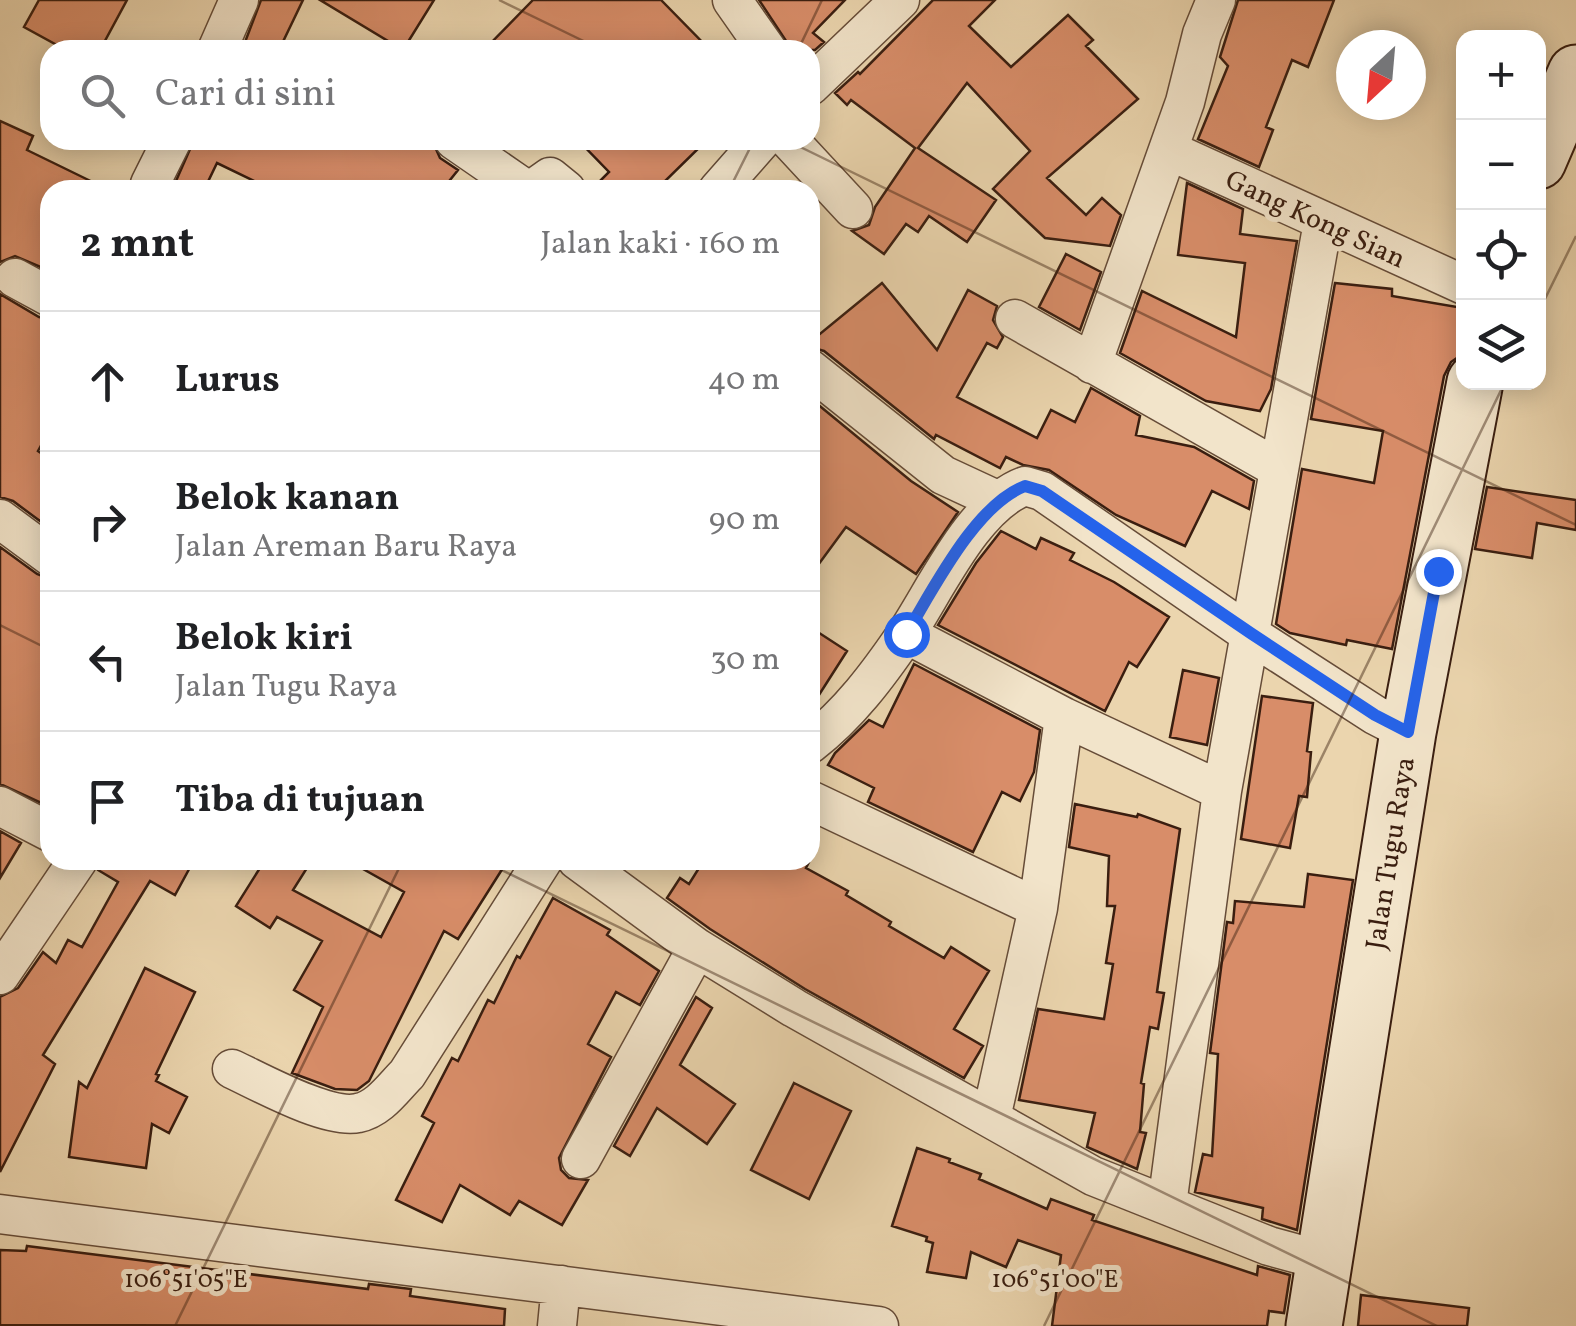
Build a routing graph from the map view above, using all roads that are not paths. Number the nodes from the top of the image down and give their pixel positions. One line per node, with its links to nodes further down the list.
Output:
1 (239, 0): 5 (street)
2 (732, 0): 6 (street)
3 (900, 0): 8 (street)
4 (1216, 0): 14 (street)
5 (221, 40)
6 (760, 40)
7 (1576, 74): 9 (street)
8 (820, 76)
9 (1546, 142)
10 (167, 150): 15 (street)
11 (468, 150): 16 (street)
12 (753, 150): 17 (street)
13 (798, 150): 18 (street)
14 (1168, 150): 19 (street, Gang Kong Sian); 24 (street)
15 (152, 180)
16 (512, 180)
17 (727, 180)
18 (853, 210)
19 (1323, 222): 21 (street, Gang Kong Sian); 27 (street)
20 (15, 278): 22 (street)
21 (1456, 281)
22 (40, 292)
23 (1015, 319): 24 (street)
24 (1092, 364): 27 (street)
25 (820, 377): 28 (street)
26 (1473, 390): 34 (street, Jalan Tugu Raya)
27 (1279, 468): 32 (street)
28 (1006, 496): 31 (street); 32 (street)
29 (0, 518): 30 (street)
30 (40, 548)
31 (906, 634): 33 (street); 35 (street)
32 (1252, 634): 34 (street); 36 (street)
33 (1064, 716): 36 (street); 43 (street)
34 (1408, 732): 51 (street, Jalan Tugu Raya)
35 (820, 736)
36 (1222, 791): 49 (street)
37 (820, 805): 43 (street)
38 (0, 806): 39 (street)
39 (40, 827)
40 (71, 870): 45 (street)
41 (537, 870): 46 (street)
42 (592, 870): 44 (street)
43 (1038, 908): 47 (street)
44 (697, 948): 47 (street); 48 (street)
45 (0, 974)
46 (232, 1069)
47 (991, 1118): 49 (street)
48 (581, 1160)
49 (1168, 1204): 51 (street)
50 (0, 1214): 52 (street)
51 (1324, 1261): 55 (street, Jalan Tugu Raya)
52 (560, 1285): 53 (street); 54 (street)
53 (557, 1326)
54 (879, 1326)
55 (1314, 1326)

